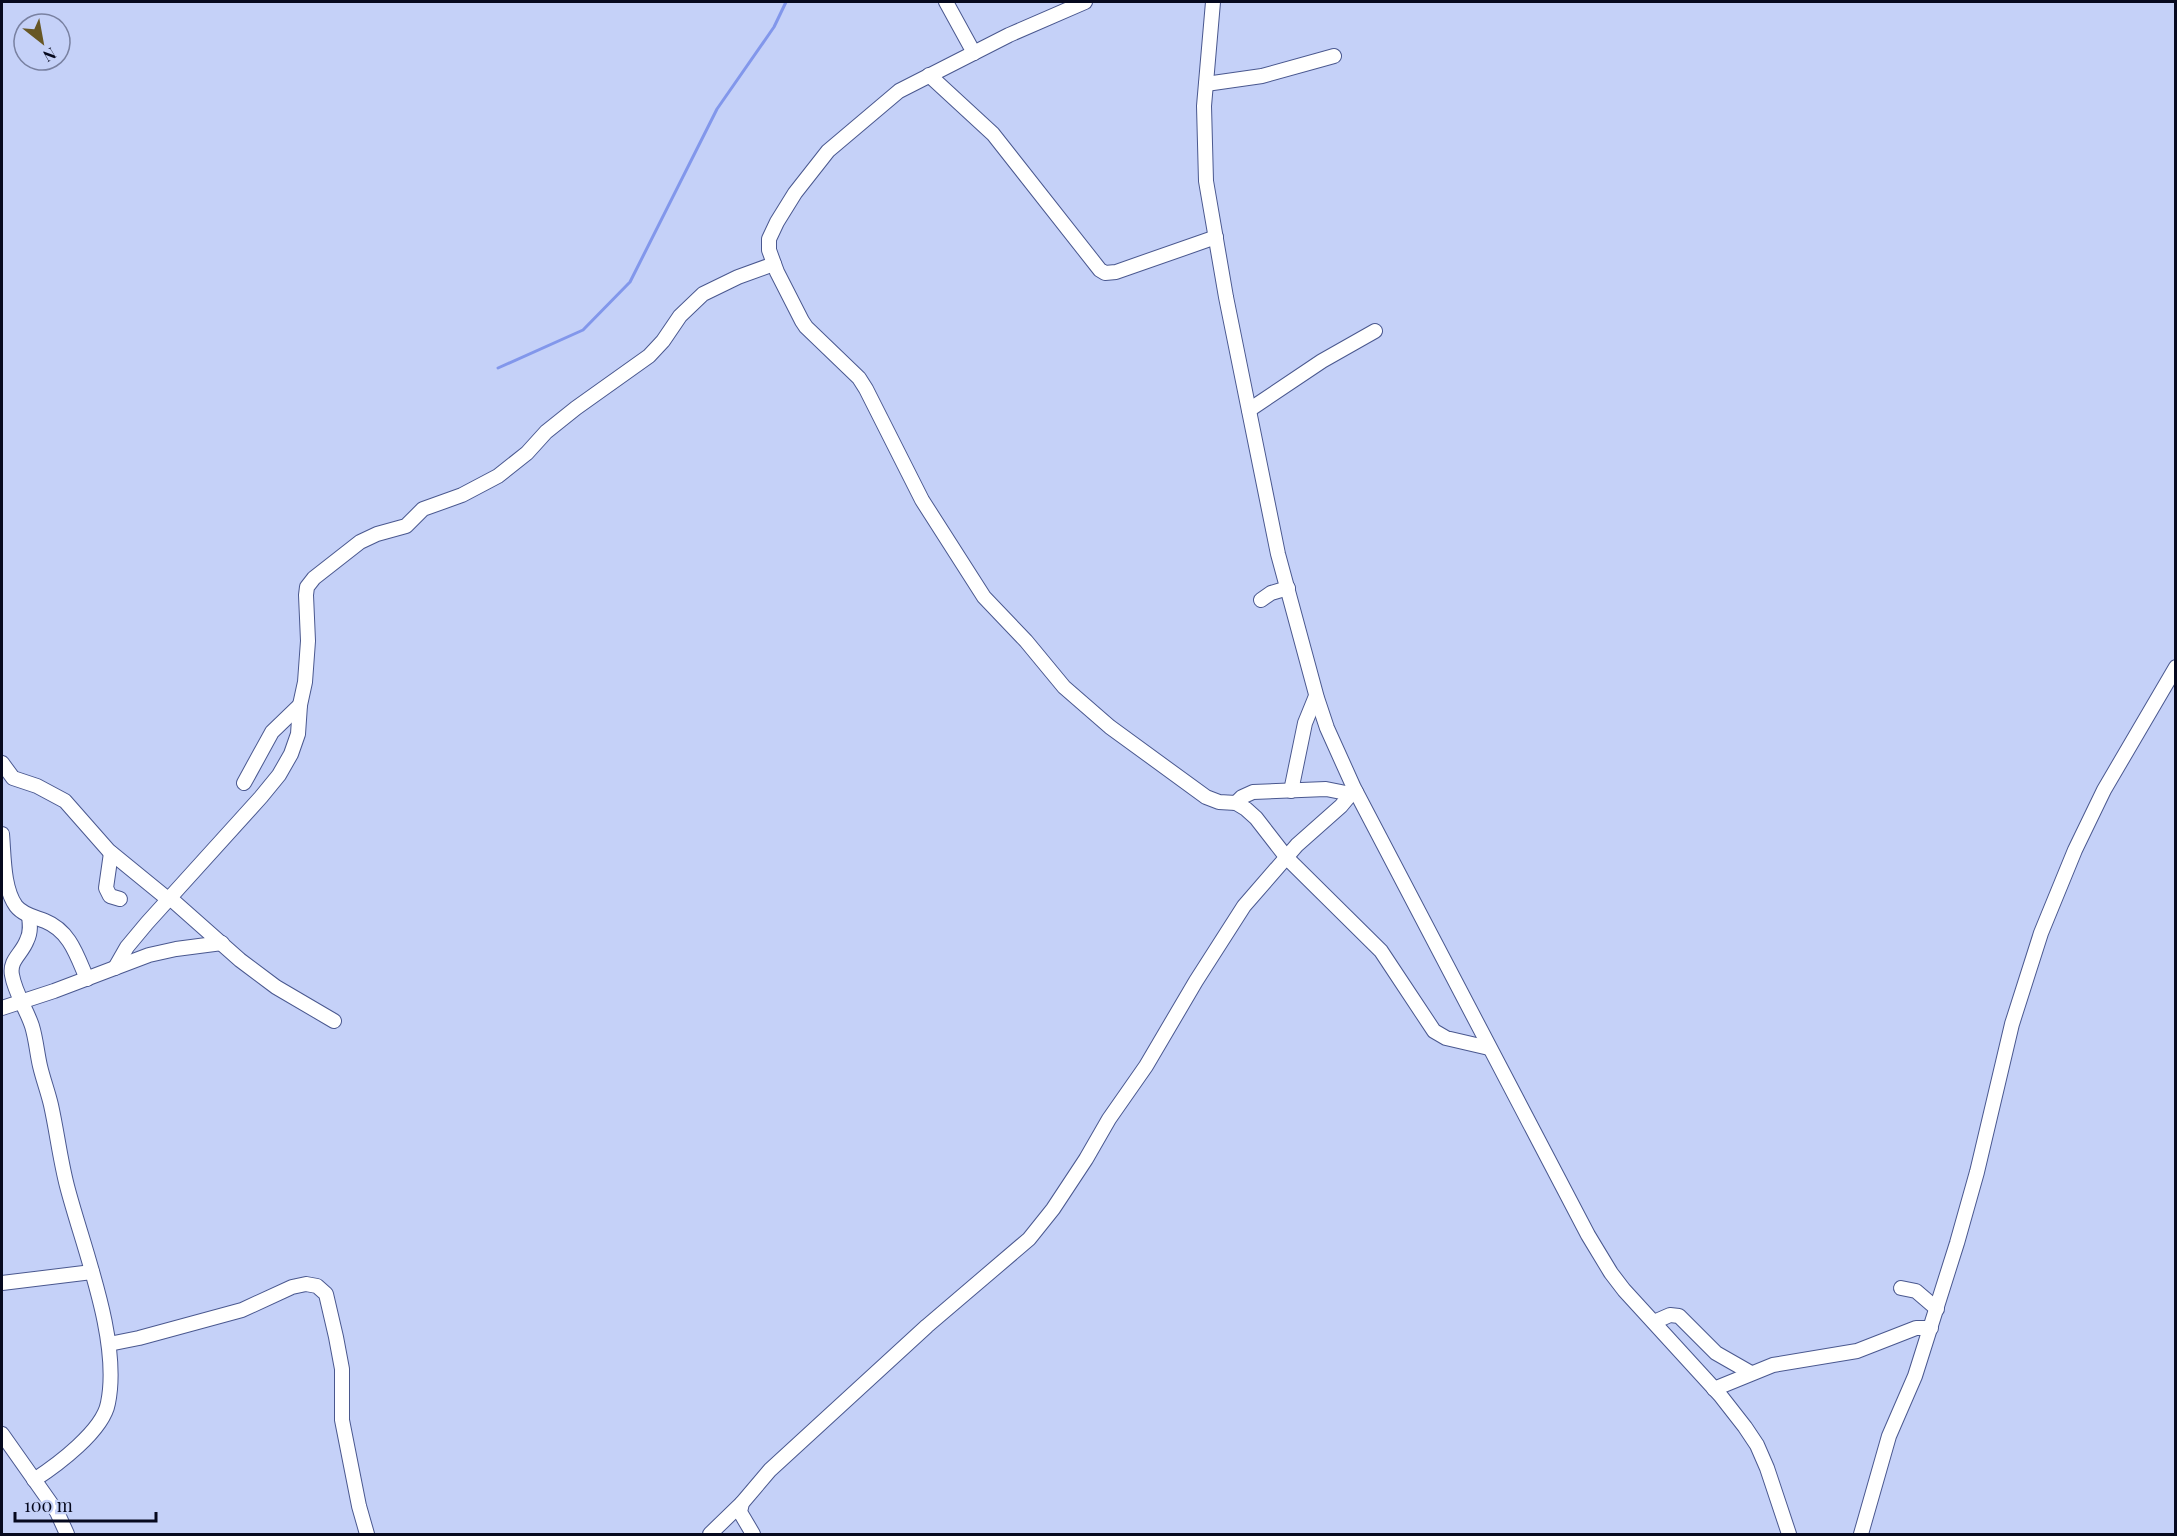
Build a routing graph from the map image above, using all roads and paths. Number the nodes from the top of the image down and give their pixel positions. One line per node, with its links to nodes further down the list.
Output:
1 (946, 2): 4 (street)
2 (1085, 2): 4 (street)
3 (1213, 2): 7 (street)
4 (974, 53): 6 (street)
5 (1334, 56): 7 (street)
6 (929, 75): 8 (street); 9 (street)
7 (1206, 84): 8 (street)
8 (1216, 237): 11 (street)
9 (774, 264): 16 (street); 21 (street)
10 (1375, 331): 11 (street)
11 (1249, 410): 12 (street)
12 (1288, 588): 13 (street); 15 (street)
13 (1261, 600)
14 (2175, 667): 38 (street)
15 (1316, 696): 19 (street); 20 (street)
16 (300, 705): 18 (street); 26 (street)
17 (2, 763): 23 (street)
18 (244, 783)
19 (1291, 791): 20 (street); 21 (street)
20 (1353, 793): 24 (street); 34 (street)
21 (1236, 803): 24 (street)
22 (2, 834): 27 (street)
23 (111, 853): 25 (street); 26 (street)
24 (1287, 858): 34 (street); 46 (street)
25 (120, 899)
26 (169, 899): 28 (street); 29 (street)
27 (29, 916): 30 (street); 31 (street)
28 (222, 944): 29 (street); 33 (street)
29 (115, 968): 30 (street)
30 (87, 979): 31 (street)
31 (22, 1002): 32 (street); 35 (street)
32 (2, 1008)
33 (334, 1021)
34 (1490, 1048): 39 (street)
35 (92, 1272): 36 (street); 41 (street)
36 (2, 1283)
37 (1901, 1288): 38 (street)
38 (1937, 1309): 40 (street)
39 (1654, 1322): 42 (street); 43 (street)
40 (1931, 1328): 42 (street); 52 (street)
41 (109, 1344): 45 (street); 48 (street)
42 (1751, 1373): 43 (street)
43 (1714, 1389): 51 (street)
44 (2, 1434): 45 (street)
45 (34, 1480): 47 (street)
46 (742, 1503): 49 (street); 50 (street)
47 (67, 1534)
48 (367, 1534)
49 (710, 1534)
50 (753, 1534)
51 (1789, 1534)
52 (1861, 1534)

